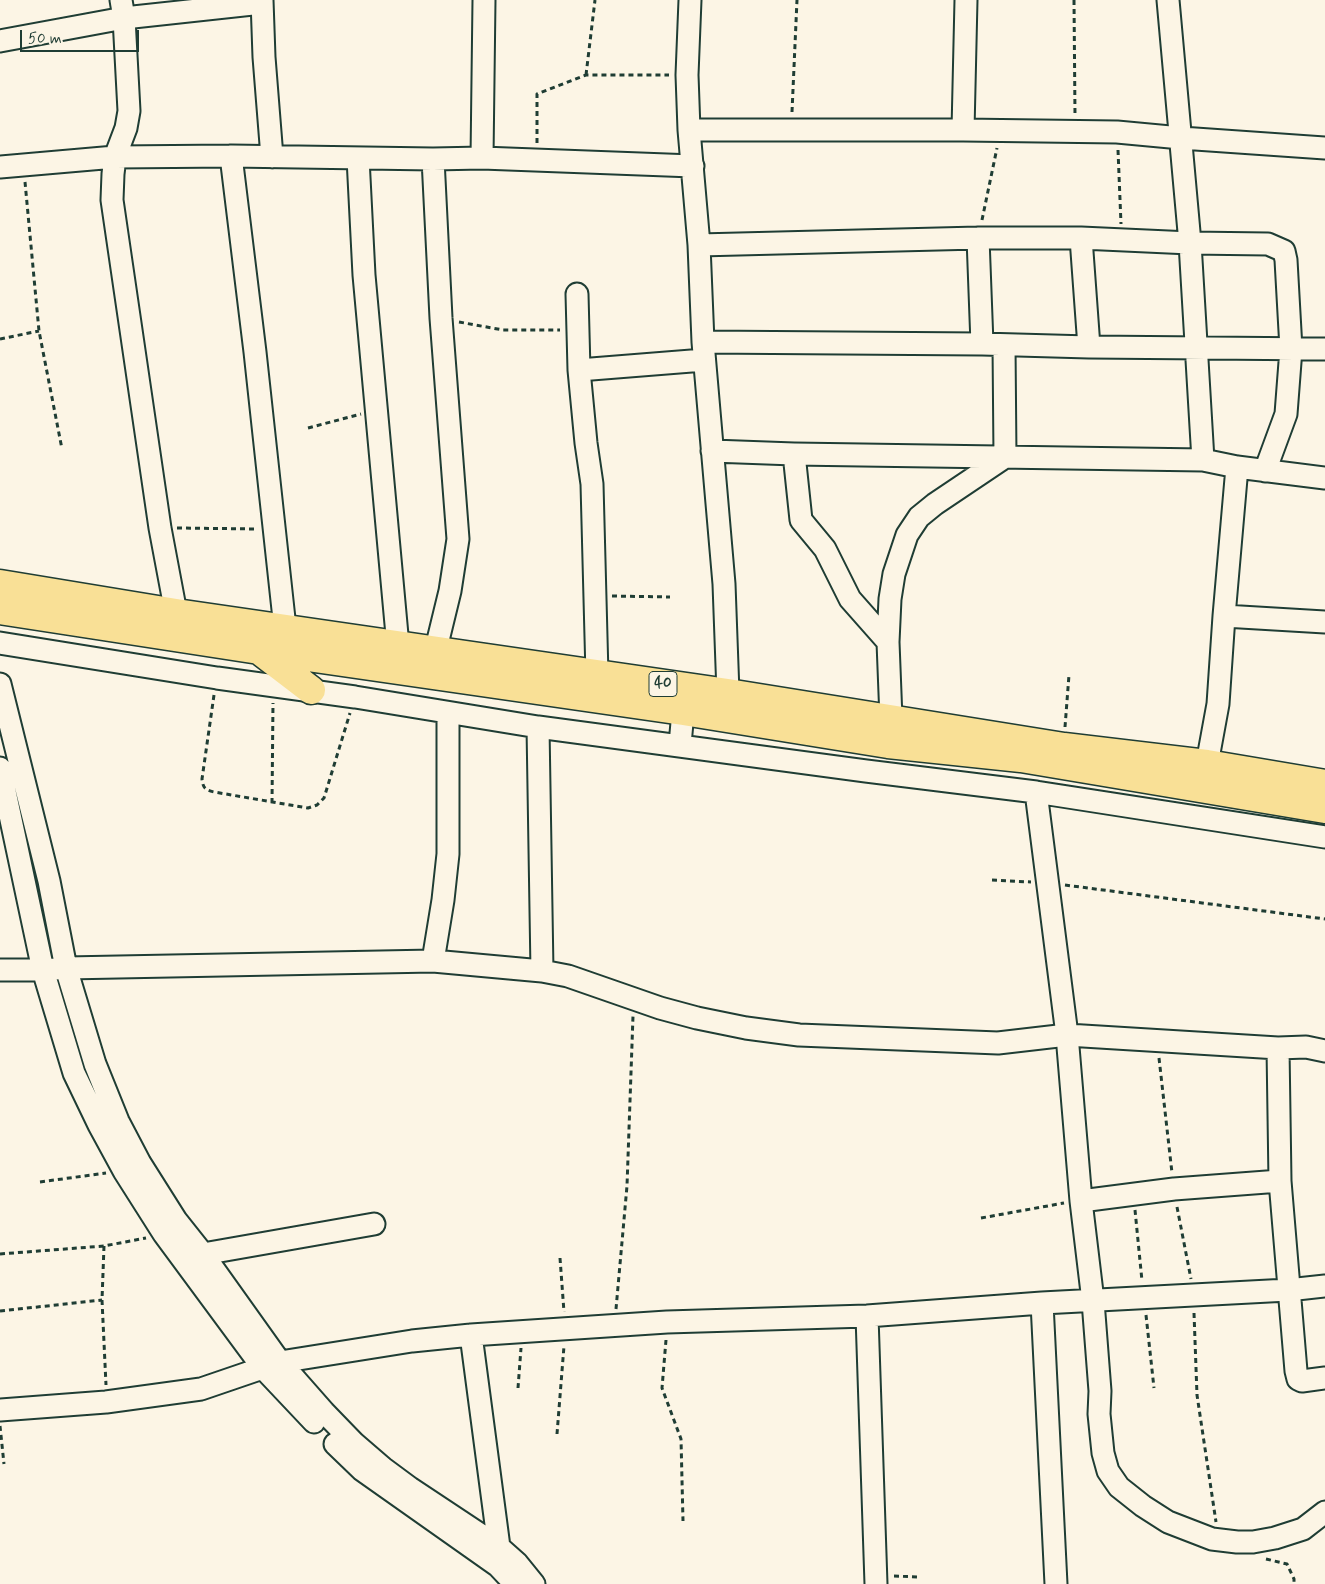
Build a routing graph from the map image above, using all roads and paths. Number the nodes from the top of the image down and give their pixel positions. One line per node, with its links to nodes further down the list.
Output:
1 (484, 0): 25 (street)
2 (595, 0): 11 (path)
3 (690, 0): 12 (street)
4 (797, 0): 14 (path)
5 (966, 0): 15 (street)
6 (1074, 0): 17 (path)
7 (1168, 0): 19 (street)
8 (262, 1): 9 (street); 23 (street)
9 (123, 9): 10 (street); 22 (street)
10 (0, 41)
11 (586, 75): 12 (path); 27 (path)
12 (687, 75): 13 (street)
13 (689, 130): 14 (street); 29 (street)
14 (792, 130): 15 (street)
15 (963, 130): 16 (street)
16 (1001, 131): 17 (street); 31 (path)
17 (1075, 131): 18 (street)
18 (1117, 132): 19 (street); 33 (path)
19 (1181, 138): 20 (street); 34 (street)
20 (1325, 148)
21 (231, 156): 22 (street); 23 (street); 60 (street)
22 (115, 157): 28 (street); 59 (street)
23 (272, 157): 24 (street)
24 (358, 158): 26 (street); 49 (street)
25 (482, 158): 26 (street); 27 (street)
26 (433, 159): 37 (street)
27 (536, 160): 29 (street)
28 (23, 165): 30 (street); 39 (path)
29 (693, 166): 35 (street)
30 (0, 167)
31 (978, 238): 32 (street); 35 (street); 41 (street)
32 (1081, 238): 33 (street); 43 (street)
33 (1122, 239): 34 (street)
34 (1190, 243): 44 (street); 45 (street)
35 (699, 245): 47 (street)
36 (577, 294): 38 (street)
37 (441, 318): 38 (path); 73 (street)
38 (578, 330): 48 (street)
39 (40, 331): 40 (path); 51 (path)
40 (0, 339)
41 (982, 344): 42 (street); 47 (street)
42 (1004, 345): 43 (street); 54 (street)
43 (1089, 347): 44 (street)
44 (1197, 347): 45 (street); 55 (street)
45 (1291, 349): 46 (street); 57 (street)
46 (1325, 350)
47 (704, 351): 48 (street); 52 (street)
48 (579, 370): 62 (street)
49 (377, 410): 50 (path); 71 (street)
50 (308, 428)
51 (62, 449)
52 (712, 451): 53 (street); 80 (street)
53 (794, 454): 54 (street); 69 (street)
54 (1005, 457): 55 (street); 69 (street)
55 (1203, 460): 56 (street)
56 (1237, 467): 57 (street); 66 (street)
57 (1265, 471): 58 (street)
58 (1325, 478)
59 (160, 528): 60 (path); 65 (street)
60 (274, 529): 68 (street)
61 (0, 584): 65 (highway, 40)
62 (594, 596): 63 (path); 74 (street)
63 (670, 597)
64 (0, 610): 72 (highway, 40)
65 (176, 613): 68 (highway, 40)
66 (1224, 616): 67 (street); 88 (street)
67 (1325, 622)
68 (285, 628): 71 (highway, 40)
69 (888, 642): 85 (street)
70 (0, 643): 76 (street)
71 (398, 646): 73 (highway, 40)
72 (259, 650): 73 (highway, 40); 79 (highway)
73 (433, 663): 74 (highway, 40); 82 (highway, 40)
74 (597, 675): 80 (highway, 40)
75 (1069, 675): 87 (path)
76 (216, 678): 78 (street); 92 (path)
77 (0, 684): 99 (street)
78 (273, 685): 79 (street); 92 (path)
79 (311, 690): 81 (street)
80 (728, 693): 85 (highway, 40)
81 (356, 697): 83 (street); 92 (path)
82 (683, 711): 85 (highway, 40); 86 (street)
83 (448, 713): 84 (street); 98 (street)
84 (538, 727): 86 (street); 102 (street)
85 (890, 731): 87 (highway, 40); 93 (highway, 40)
86 (680, 745): 91 (street)
87 (1064, 747): 88 (highway, 40)
88 (1207, 764): 90 (highway, 40)
89 (0, 768): 101 (street)
90 (1325, 784)
91 (1036, 792): 94 (street); 96 (street)
92 (272, 803)
93 (1325, 809)
94 (1325, 837)
95 (992, 880): 96 (path)
96 (1048, 883): 97 (path); 104 (street)
97 (1325, 919)
98 (433, 962): 99 (street); 102 (street)
99 (66, 968): 101 (street); 118 (street)
100 (0, 970): 101 (street)
101 (43, 970): 108 (street)
102 (542, 971): 103 (street)
103 (633, 998): 104 (street); 127 (path)
104 (1068, 1035): 105 (street); 112 (street)
105 (1157, 1040): 106 (street); 111 (path)
106 (1278, 1048): 107 (street); 109 (street)
107 (1325, 1051)
108 (124, 1171): 110 (path); 115 (street)
109 (1280, 1181): 111 (street); 120 (street)
110 (40, 1182)
111 (1174, 1189): 112 (street)
112 (1080, 1201): 113 (path); 122 (street)
113 (981, 1218)
114 (374, 1224): 118 (street)
115 (164, 1234): 116 (path); 118 (street)
116 (104, 1246): 117 (path); 121 (path)
117 (0, 1254)
118 (194, 1257): 130 (street)
119 (1325, 1286): 120 (street)
120 (1288, 1290): 122 (street); 131 (street)
121 (102, 1300): 124 (path); 134 (path)
122 (1093, 1301): 123 (street); 140 (street)
123 (1042, 1303): 125 (street); 146 (street)
124 (0, 1311)
125 (867, 1316): 126 (street); 143 (street)
126 (667, 1322): 127 (street); 139 (path)
127 (614, 1326): 128 (street)
128 (522, 1333): 129 (street); 132 (path)
129 (471, 1335): 130 (street); 141 (street)
130 (272, 1365): 134 (street); 141 (street)
131 (1325, 1378)
132 (518, 1388)
133 (1198, 1395): 140 (path)
134 (106, 1402): 135 (street)
135 (0, 1410)
136 (0, 1426): 137 (path)
137 (4, 1464)
138 (1325, 1512): 140 (street)
139 (683, 1521)
140 (1237, 1542): 147 (path)
141 (498, 1557): 144 (street); 145 (street)
142 (918, 1577): 143 (path)
143 (876, 1580)
144 (515, 1584)
145 (534, 1584)
146 (1056, 1584)
147 (1294, 1584)

